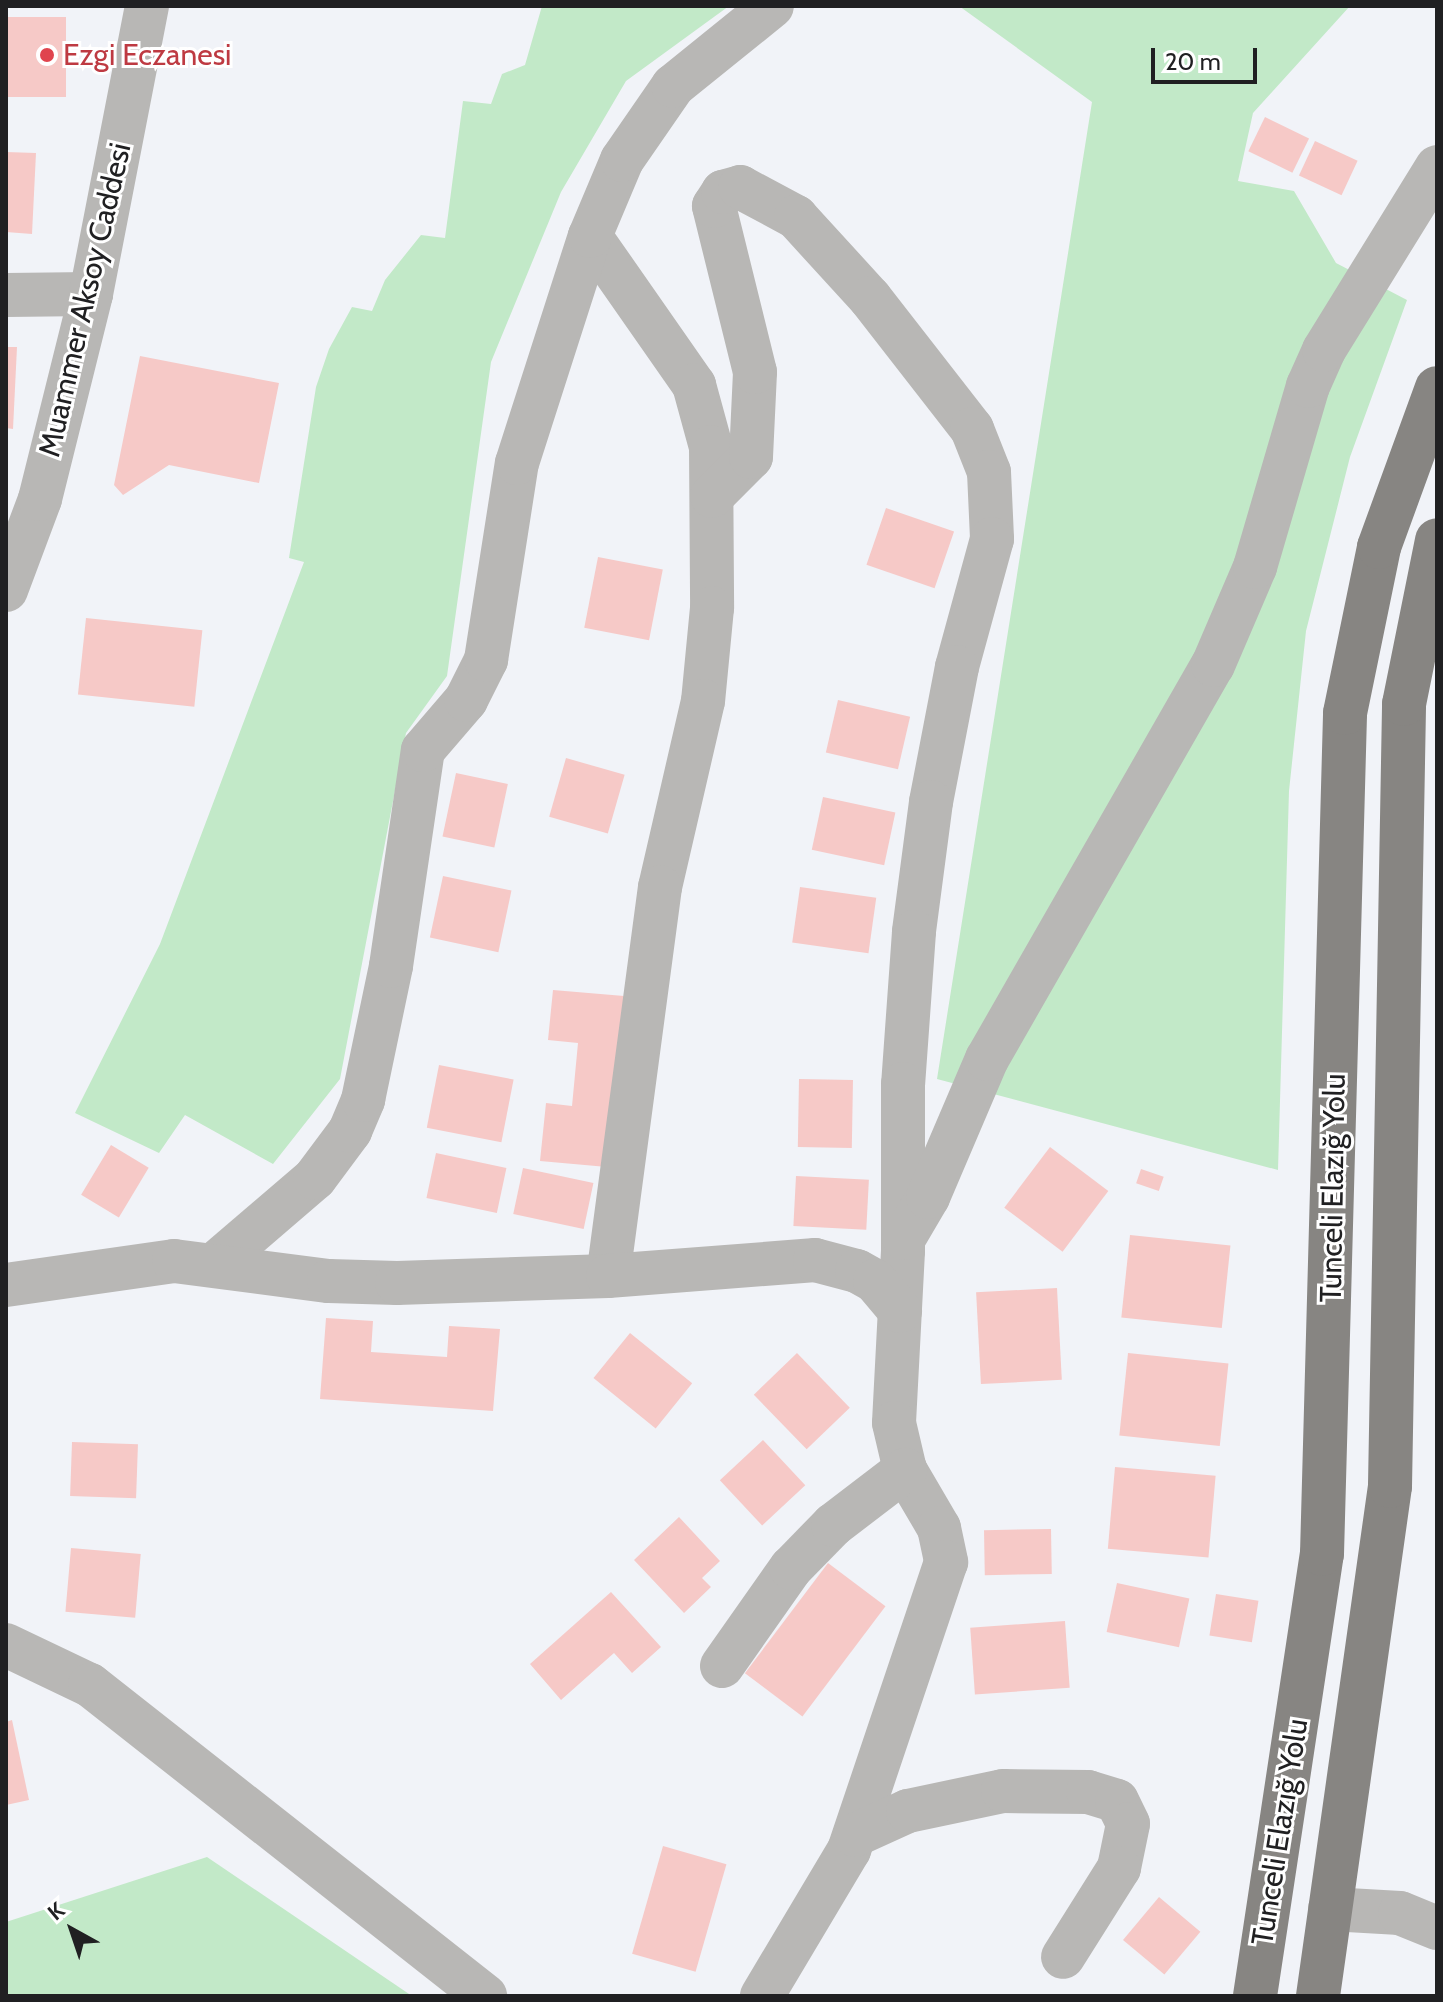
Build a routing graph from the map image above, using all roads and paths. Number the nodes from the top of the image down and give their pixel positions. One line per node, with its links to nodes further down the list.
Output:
1 (147, 6): 5 (street, Muammer Aksoy Caddesi)
2 (772, 6): 4 (street)
3 (1437, 167): 11 (street)
4 (590, 236): 8 (street); 12 (street)
5 (91, 294): 6 (street); 10 (street, Muammer Aksoy Caddesi)
6 (6, 295)
7 (1437, 388): 25 (main road, Tunceli Elazığ Yolu)
8 (712, 496): 11 (street); 13 (street)
9 (1437, 540): 20 (main road, Tunceli Elazığ Yolu)
10 (6, 590)
11 (903, 1240): 15 (street)
12 (216, 1263): 13 (street); 14 (street)
13 (608, 1276): 15 (street)
14 (6, 1285)
15 (900, 1311): 16 (street)
16 (905, 1470): 18 (street); 19 (street)
17 (6, 1645): 23 (street)
18 (722, 1666)
19 (855, 1835): 22 (street); 24 (street)
20 (1330, 1909): 21 (street); 26 (main road, Tunceli Elazığ Yolu)
21 (1437, 1928)
22 (1063, 1957)
23 (485, 1996)
24 (762, 1996)
25 (1255, 1996)
26 (1318, 1996)

